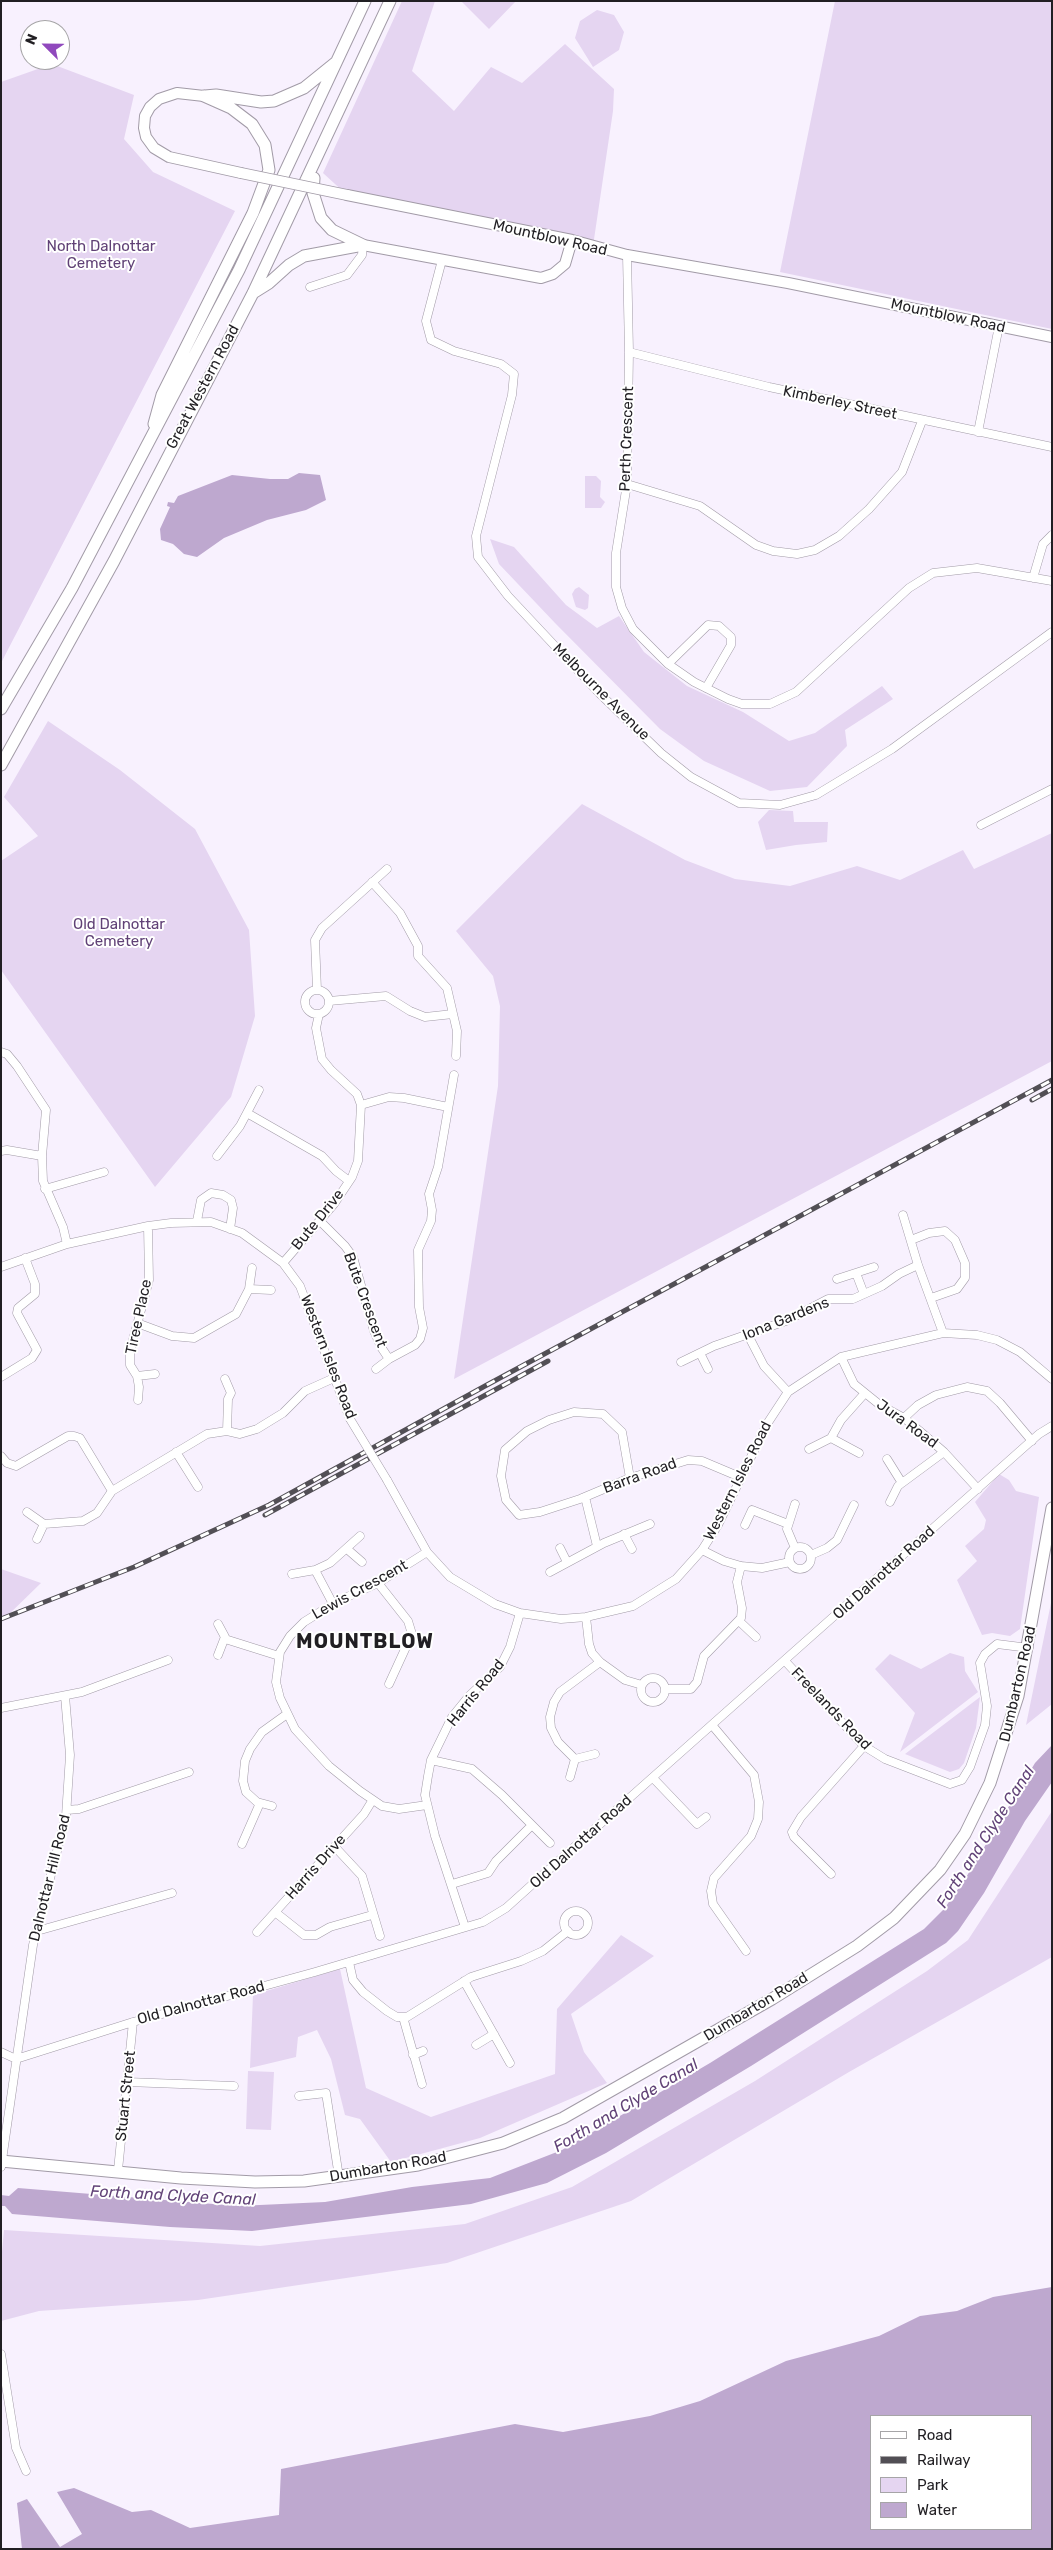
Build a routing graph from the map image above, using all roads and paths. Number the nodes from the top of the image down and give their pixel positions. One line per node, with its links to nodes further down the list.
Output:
1 (365, 1): 3 (main road, Great Western Road)
2 (390, 1): 5 (main road, Great Western Road)
3 (337, 62): 4 (main road); 17 (main road, Great Western Road)
4 (204, 96): 6 (street, Mountblow Road, bridge); 17 (main road)
5 (315, 163): 7 (main road); 11 (main road, Great Western Road)
6 (572, 240): 8 (street, Mountblow Road); 9 (street)
7 (363, 245): 9 (street); 10 (street); 11 (main road)
8 (627, 255): 12 (street, Mountblow Road); 14 (street, Perth Crescent)
9 (442, 260): 23 (street, Melbourne Avenue)
10 (310, 287)
11 (253, 293): 27 (main road, Great Western Road)
12 (999, 326): 13 (street, Mountblow Road); 16 (street)
13 (1052, 337)
14 (629, 352): 15 (street, Kimberley Street); 19 (street, Perth Crescent)
15 (922, 420): 16 (street, Kimberley Street); 19 (street)
16 (978, 432): 18 (street, Kimberley Street)
17 (148, 444): 26 (main road, Great Western Road)
18 (1052, 447)
19 (627, 484): 24 (street, Perth Crescent)
20 (1052, 535): 21 (street)
21 (1033, 578): 22 (street, Perth Crescent); 25 (street, Perth Crescent)
22 (1052, 581)
23 (1052, 632)
24 (668, 664): 25 (street, Perth Crescent); 25 (street)
25 (706, 688)
26 (1, 709)
27 (1, 765)
28 (1052, 789): 29 (street)
29 (981, 825)
30 (387, 869): 31 (street)
31 (372, 882): 32 (street); 35 (street)
32 (317, 990): 33 (street); 34 (street)
33 (329, 1001): 34 (street); 35 (street)
34 (319, 1014): 40 (street)
35 (453, 1014): 37 (street)
36 (1, 1052): 44 (street)
37 (456, 1056)
38 (454, 1075): 41 (street, Bute Crescent)
39 (259, 1090): 42 (street)
40 (361, 1105): 41 (street); 47 (street, Bute Drive)
41 (448, 1107): 73 (street, Bute Crescent)
42 (247, 1112): 45 (street); 47 (street)
43 (1, 1151): 44 (street)
44 (42, 1156): 48 (street)
45 (218, 1156)
46 (104, 1172): 48 (street)
47 (349, 1181): 51 (street, Bute Drive)
48 (45, 1189): 55 (street)
49 (903, 1215): 54 (street)
50 (197, 1221): 52 (street, Western Isles Road); 53 (street, Western Isles Road); 53 (street)
51 (320, 1221): 57 (street, Bute Drive); 73 (street, Bute Crescent)
52 (148, 1226): 55 (street, Western Isles Road); 68 (street, Tiree Place)
53 (230, 1229): 57 (street, Western Isles Road)
54 (911, 1240): 58 (street); 67 (street)
55 (67, 1244): 56 (street, Western Isles Road)
56 (26, 1258): 60 (street, Western Isles Road); 79 (street)
57 (283, 1263): 80 (street, Western Isles Road)
58 (918, 1265): 66 (street, Iona Gardens); 67 (street)
59 (874, 1266): 62 (street)
60 (1, 1267)
61 (252, 1268): 64 (street)
62 (856, 1273): 63 (street); 66 (street)
63 (837, 1279)
64 (248, 1289): 65 (street); 68 (street)
65 (271, 1290)
66 (864, 1294): 70 (street, Iona Gardens)
67 (931, 1298): 69 (street)
68 (137, 1323): 78 (street, Tiree Place)
69 (943, 1333): 72 (street, Western Isles Road); 82 (street, Western Isles Road)
70 (748, 1335): 71 (street, Iona Gardens); 83 (street)
71 (700, 1352): 74 (street, Iona Gardens); 76 (street)
72 (841, 1357): 83 (street, Western Isles Road); 84 (street, Jura Road)
73 (389, 1358): 75 (street, Bute Crescent)
74 (680, 1362)
75 (376, 1369)
76 (708, 1369)
77 (155, 1374): 78 (street, Tiree Place)
78 (137, 1376): 85 (street, Tiree Place)
79 (1, 1377)
80 (334, 1378): 88 (street); 122 (street, Western Isles Road, bridge)
81 (225, 1379): 88 (street)
82 (1052, 1379)
83 (788, 1392): 97 (street, Western Isles Road)
84 (865, 1393): 86 (street, Jura Road); 89 (street)
85 (138, 1400)
86 (904, 1418): 90 (street); 93 (street, Jura Road)
87 (1052, 1426): 90 (street, Old Dalnottar Road)
88 (227, 1431): 92 (street)
89 (831, 1438): 91 (street); 94 (street)
90 (1032, 1441): 101 (street, Old Dalnottar Road)
91 (809, 1449)
92 (176, 1452): 100 (street); 102 (street)
93 (944, 1452): 99 (street); 101 (street, Jura Road)
94 (859, 1453)
95 (1, 1456): 102 (street)
96 (887, 1459): 99 (street)
97 (740, 1477): 98 (street, Barra Road); 121 (street, Western Isles Road)
98 (630, 1478): 103 (street, Barra Road); 103 (street, Barra Road)
99 (902, 1483): 104 (street)
100 (198, 1487)
101 (978, 1489): 143 (street, Old Dalnottar Road)
102 (112, 1491): 109 (street)
103 (585, 1497): 116 (street)
104 (890, 1502)
105 (795, 1504): 111 (street)
106 (854, 1505): 123 (street)
107 (1052, 1508): 139 (main road, Dumbarton Road)
108 (26, 1512): 109 (street)
109 (44, 1524): 115 (street)
110 (650, 1524): 113 (street)
111 (788, 1524): 112 (street); 118 (street)
112 (745, 1525)
113 (624, 1534): 116 (street); 120 (street)
114 (360, 1536): 119 (street)
115 (37, 1539)
116 (597, 1546): 125 (street)
117 (560, 1548): 125 (street)
118 (795, 1548): 123 (street); 126 (street)
119 (347, 1549): 124 (street); 128 (street)
120 (632, 1549)
121 (702, 1550): 127 (street); 134 (street, Western Isles Road)
122 (427, 1552): 131 (street, Lewis Crescent); 133 (street, Western Isles Road)
123 (811, 1555): 126 (street)
124 (362, 1562)
125 (567, 1562): 129 (street)
126 (790, 1562): 127 (street)
127 (741, 1566): 135 (street)
128 (315, 1570): 130 (street); 132 (street)
129 (550, 1572)
130 (292, 1574)
131 (378, 1583): 132 (street, Lewis Crescent); 145 (street)
132 (333, 1604): 141 (street, Lewis Crescent)
133 (520, 1613): 134 (street, Western Isles Road); 155 (street, Harris Road)
134 (586, 1617): 144 (street)
135 (739, 1621): 137 (street); 147 (street)
136 (218, 1624): 138 (street)
137 (756, 1637)
138 (224, 1639): 140 (street); 141 (street)
139 (1029, 1648): 152 (street, Freelands Road); 199 (main road, Dumbarton Road)
140 (218, 1655)
141 (279, 1656): 150 (street, Lewis Crescent)
142 (168, 1660): 148 (street)
143 (785, 1660): 151 (street, Old Dalnottar Road); 152 (street, Freelands Road)
144 (600, 1662): 146 (street); 154 (street)
145 (389, 1684)
146 (642, 1685): 147 (street); 147 (street)
147 (664, 1689)
148 (65, 1696): 149 (street); 163 (street, Dalnottar Hill Road)
149 (1, 1708)
150 (287, 1714): 159 (street, Lewis Crescent); 160 (street)
151 (712, 1725): 158 (street, Old Dalnottar Road); 179 (street)
152 (864, 1746): 169 (street)
153 (595, 1754): 154 (street)
154 (575, 1759): 157 (street)
155 (431, 1760): 161 (street, Harris Road); 165 (street)
156 (189, 1772): 163 (street)
157 (570, 1777)
158 (653, 1778): 164 (street); 174 (street, Old Dalnottar Road)
159 (372, 1801): 161 (street, Lewis Crescent); 168 (street, Harris Drive)
160 (260, 1802): 162 (street); 167 (street)
161 (428, 1805): 170 (street, Harris Road)
162 (272, 1806)
163 (67, 1810): 175 (street, Dalnottar Hill Road)
164 (706, 1817)
165 (532, 1826): 166 (street); 170 (street)
166 (550, 1843)
167 (242, 1844)
168 (334, 1847): 172 (street, Harris Drive); 173 (street)
169 (831, 1874)
170 (452, 1884): 174 (street, Harris Road)
171 (172, 1893): 175 (street)
172 (275, 1912): 173 (street); 177 (street, Harris Drive)
173 (372, 1915): 178 (street)
174 (465, 1927): 180 (street, Old Dalnottar Road)
175 (37, 1931): 189 (street, Dalnottar Hill Road)
176 (568, 1931): 181 (street)
177 (257, 1932)
178 (380, 1936)
179 (746, 1951)
180 (349, 1962): 182 (street); 183 (street, Old Dalnottar Road)
181 (464, 1981): 182 (street); 184 (street)
182 (403, 2017): 188 (street)
183 (133, 2022): 189 (street, Old Dalnottar Road); 191 (street, Stuart Street)
184 (494, 2034): 185 (street); 190 (street)
185 (476, 2045)
186 (424, 2051): 188 (street)
187 (1, 2052): 189 (street)
188 (413, 2055): 192 (street)
189 (16, 2059): 196 (street, Dalnottar Hill Road)
190 (510, 2064)
191 (127, 2082): 193 (street); 198 (street, Stuart Street)
192 (422, 2084)
193 (234, 2086)
194 (299, 2096): 199 (street)
195 (1, 2111): 196 (street)
196 (10, 2112): 197 (street, Dalnottar Hill Road)
197 (2, 2163): 198 (main road, Dumbarton Road)
198 (118, 2170): 199 (main road, Dumbarton Road)
199 (339, 2177)
200 (1, 2354): 201 (street)
201 (26, 2471)

